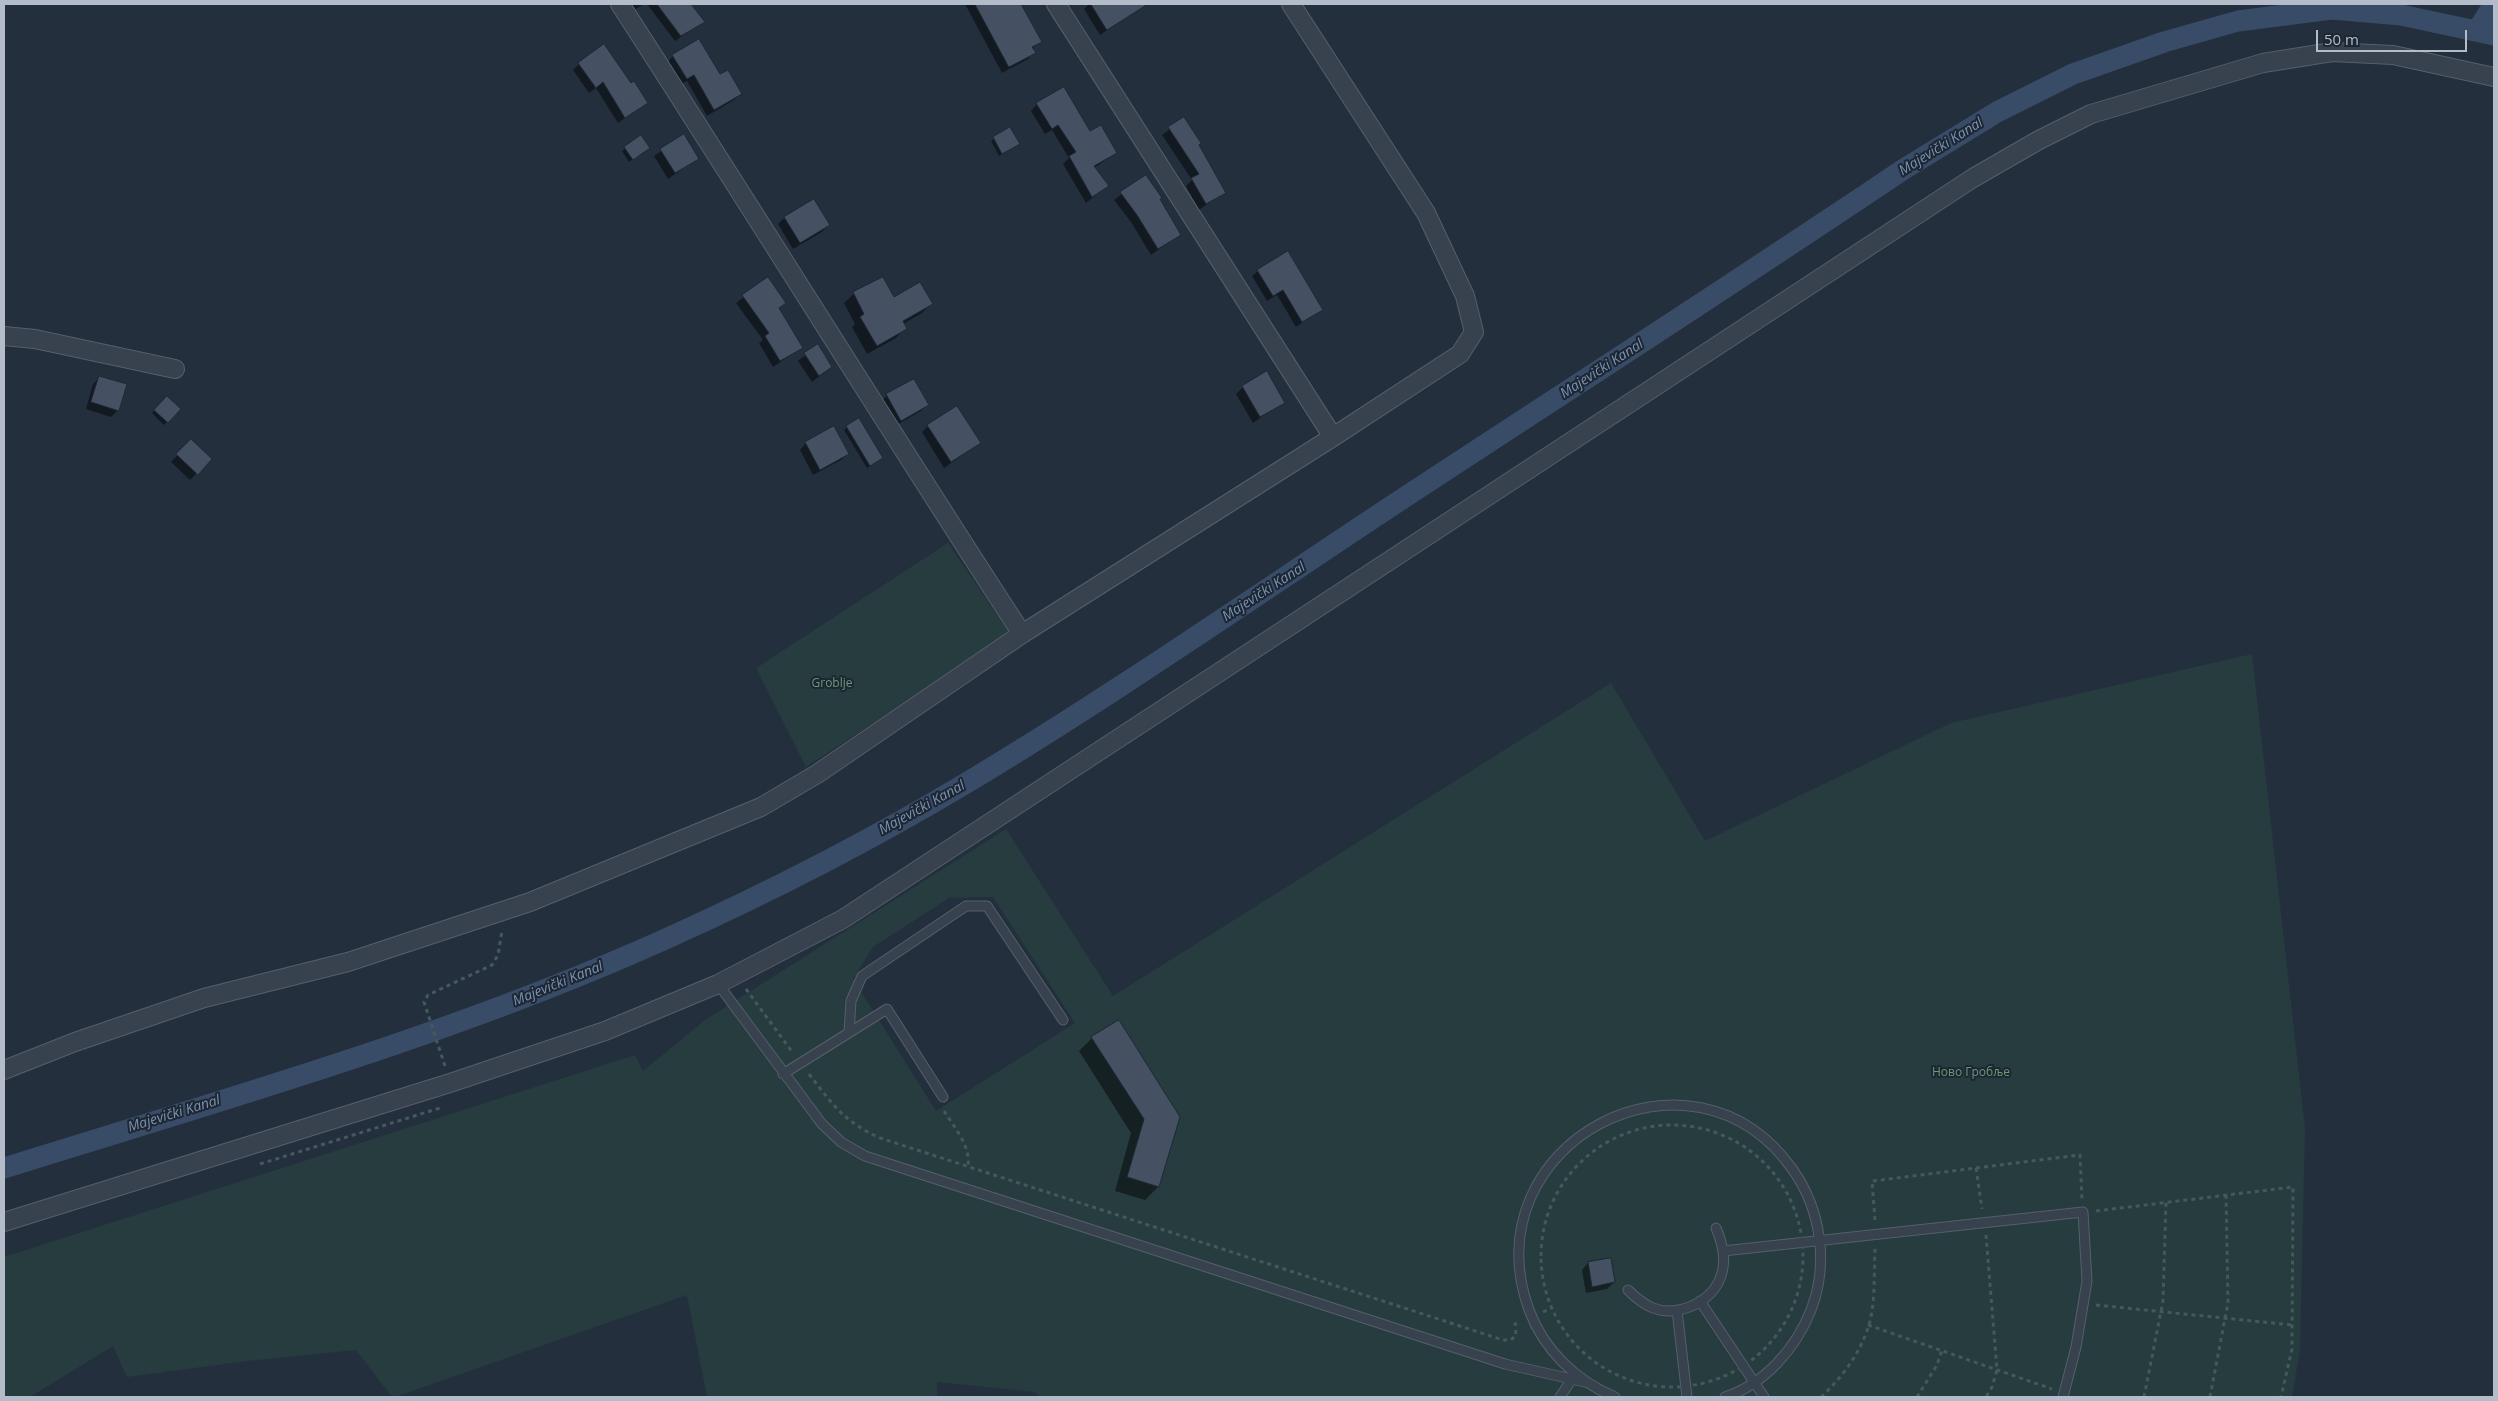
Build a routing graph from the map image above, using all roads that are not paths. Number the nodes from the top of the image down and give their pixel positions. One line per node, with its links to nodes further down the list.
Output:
1 (620, 4): 8 (street)
2 (1056, 4): 7 (street)
3 (1291, 4): 7 (street)
4 (2494, 77): 9 (street)
5 (4, 336): 6 (street)
6 (175, 369)
7 (1333, 437): 8 (street)
8 (1022, 634): 12 (street)
9 (718, 984): 13 (lane); 15 (street)
10 (1063, 1020): 11 (lane)
11 (849, 1033): 13 (lane); 14 (lane)
12 (4, 1070)
13 (783, 1074): 22 (lane)
14 (943, 1097)
15 (4, 1222)
16 (1716, 1228): 18 (lane)
17 (1820, 1239): 18 (lane); 23 (lane); 24 (lane); 25 (lane)
18 (1723, 1251): 20 (lane)
19 (1628, 1290): 21 (lane)
20 (1700, 1301): 21 (lane); 24 (lane)
21 (1677, 1310): 28 (lane)
22 (1572, 1379): 23 (lane); 26 (lane)
23 (1585, 1382): 27 (lane)
24 (1754, 1383): 29 (lane); 30 (lane)
25 (2064, 1395)
26 (1560, 1397)
27 (1615, 1397)
28 (1687, 1397)
29 (1725, 1397)
30 (1764, 1397)

